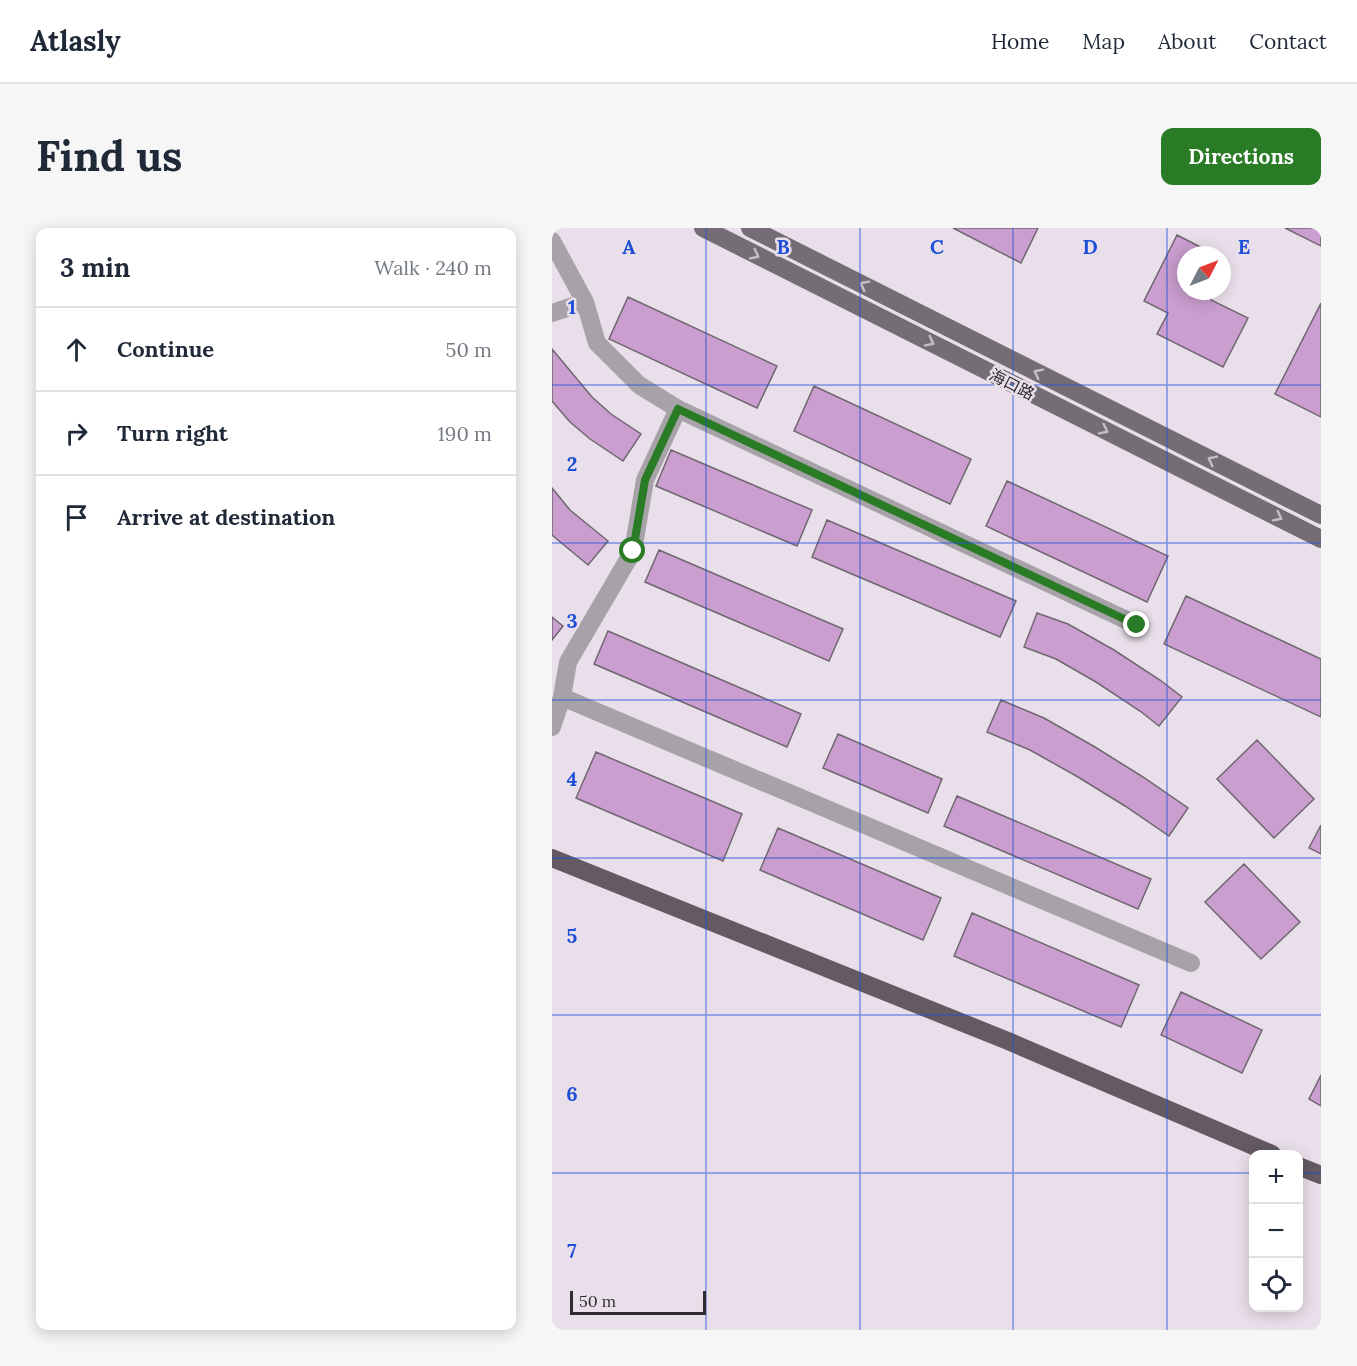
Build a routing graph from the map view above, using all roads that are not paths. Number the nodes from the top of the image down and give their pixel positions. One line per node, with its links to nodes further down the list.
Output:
1 (703, 228): 8 (main road, 海口路, one-way to 8)
2 (750, 228): 7 (main road, 海口路, one-way to 2)
3 (552, 241): 4 (street)
4 (585, 302): 5 (street); 6 (street)
5 (552, 313)
6 (678, 409): 9 (street); 10 (street)
7 (1321, 515)
8 (1321, 539)
9 (1137, 625)
10 (560, 687): 11 (street); 13 (street)
11 (552, 727)
12 (552, 858): 14 (highway)
13 (1191, 963)
14 (1260, 1150)
15 (1303, 1168): 16 (highway)
16 (1321, 1175)

